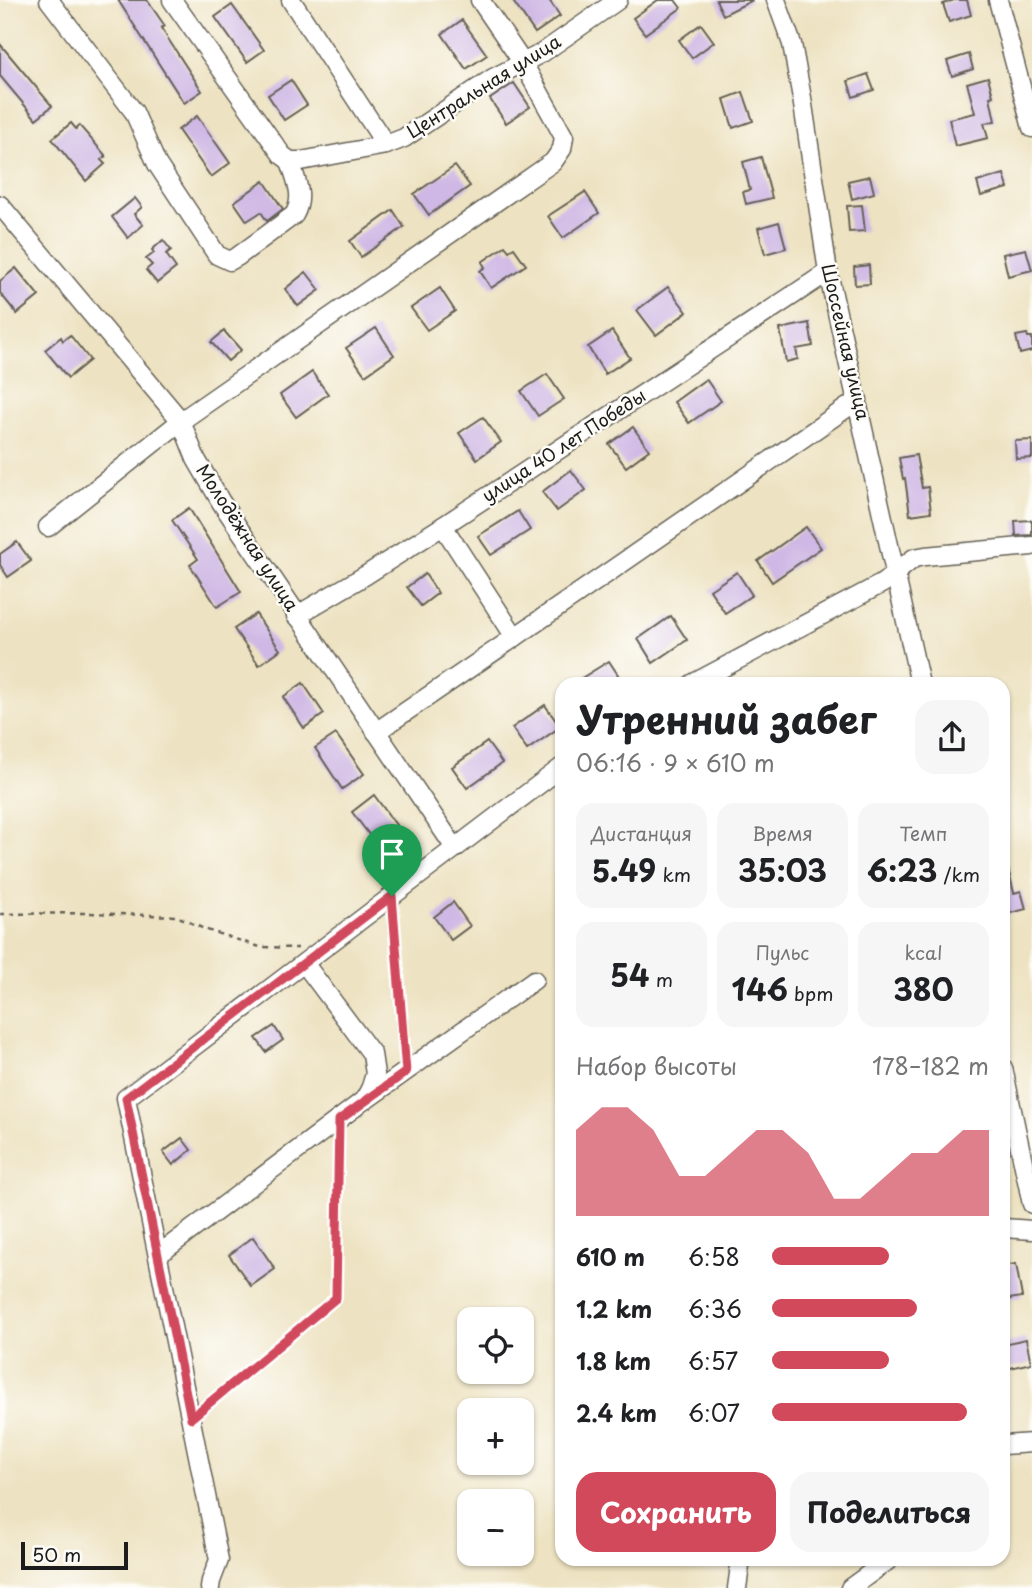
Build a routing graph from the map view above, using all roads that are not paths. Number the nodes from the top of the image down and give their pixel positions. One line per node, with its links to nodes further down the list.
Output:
1 (49, 0): 11 (street)
2 (172, 0): 11 (street)
3 (291, 0): 10 (street)
4 (480, 0): 8 (street)
5 (618, 0): 8 (street, Центральная улица)
6 (776, 0): 13 (street, Шоссейная улица)
7 (998, 0): 9 (street)
8 (523, 62): 10 (street, Центральная улица); 15 (street)
9 (1032, 128)
10 (387, 145): 11 (street, Центральная улица)
11 (290, 161)
12 (0, 205): 15 (street, Молодёжная улица)
13 (828, 272): 14 (street, Шоссейная улица); 16 (street, улица 40 лет Победы)
14 (858, 400): 19 (street, Шоссейная улица); 21 (street)
15 (181, 421): 17 (street); 20 (street, Молодёжная улица)
16 (443, 526): 20 (street, улица 40 лет Победы); 21 (street)
17 (48, 527)
18 (1032, 546): 19 (street)
19 (896, 572): 22 (street); 23 (street, Шоссейная улица)
20 (296, 616): 24 (street, Молодёжная улица)
21 (515, 637): 24 (street)
22 (705, 677)
23 (918, 677)
24 (376, 732): 26 (street, Молодёжная улица)
25 (555, 772): 26 (street)
26 (455, 848): 27 (street)
27 (301, 955): 30 (street); 34 (street)
28 (534, 980): 30 (street)
29 (1010, 1101): 31 (street)
30 (355, 1107): 34 (street)
31 (1032, 1203)
32 (1010, 1228): 33 (street)
33 (1032, 1230)
34 (158, 1255): 39 (street)
35 (1032, 1443): 36 (street)
36 (1010, 1445)
37 (740, 1566): 40 (street)
38 (880, 1566): 41 (street)
39 (210, 1588)
40 (737, 1588)
41 (850, 1588)

